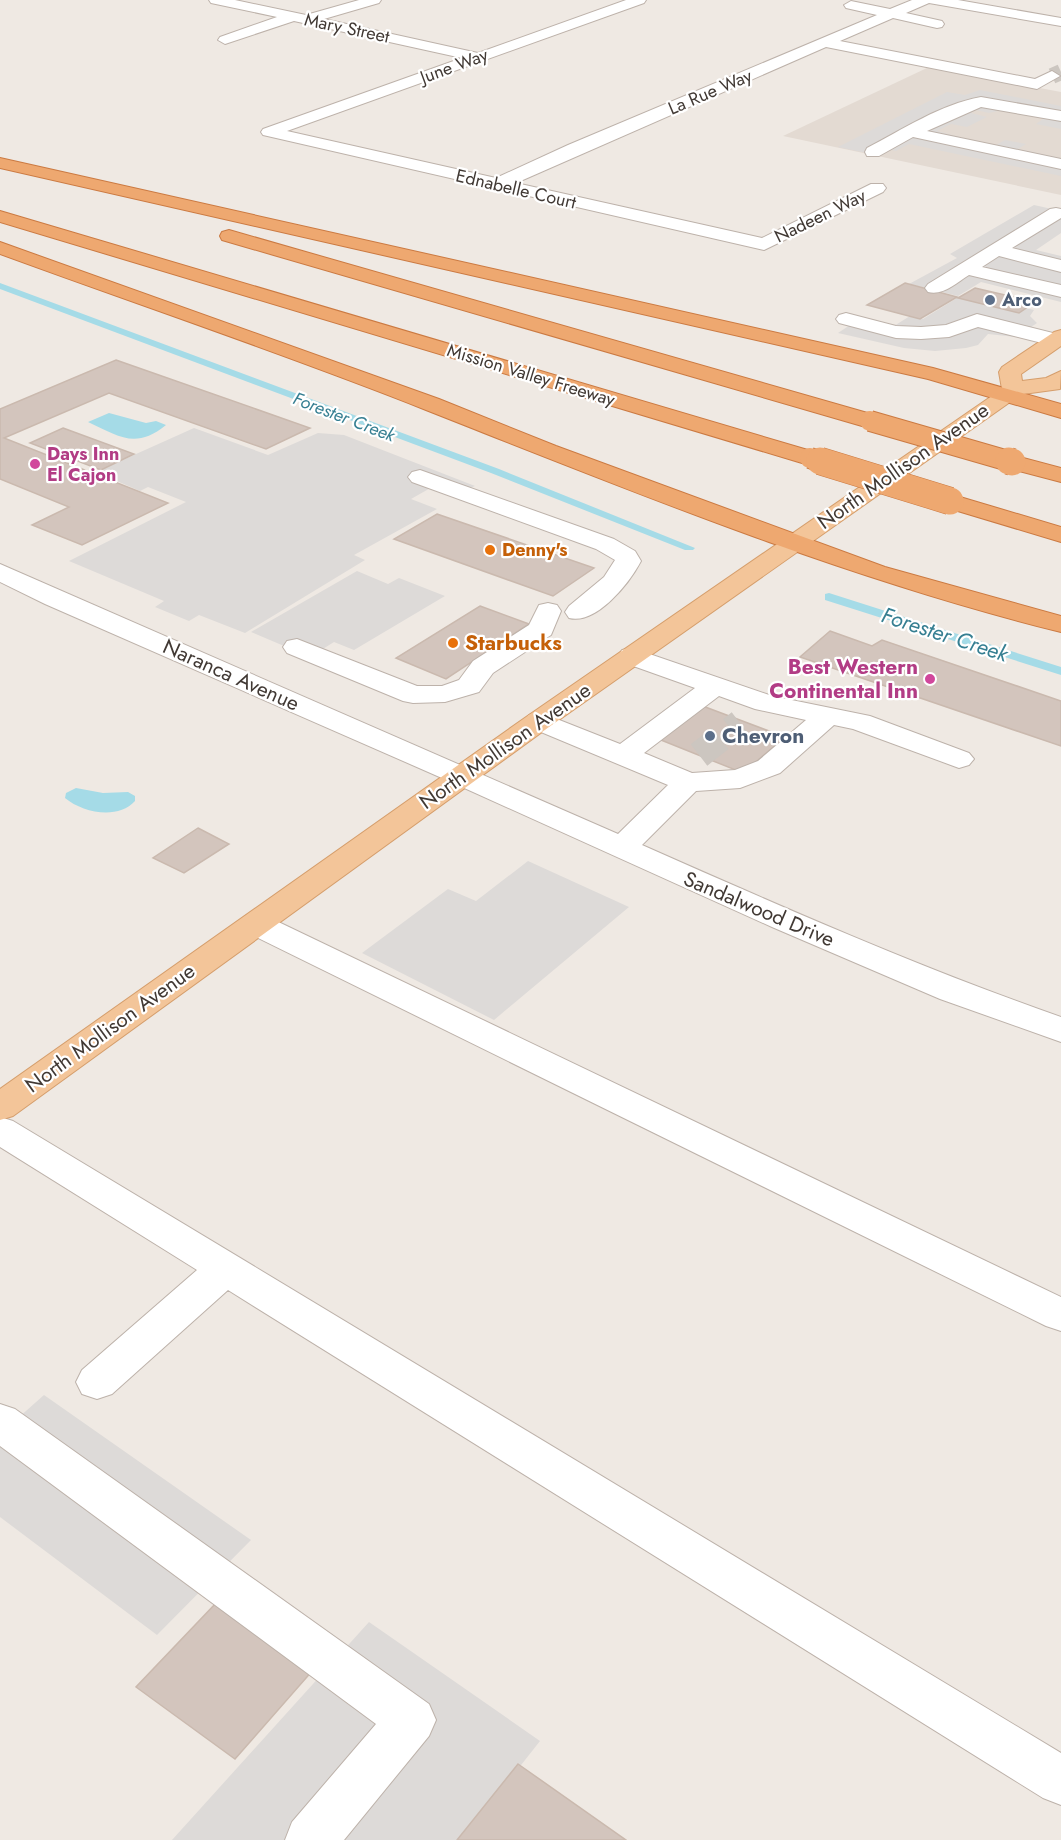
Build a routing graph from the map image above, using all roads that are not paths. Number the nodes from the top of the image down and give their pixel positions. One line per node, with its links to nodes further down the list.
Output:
1 (216, 0): 8 (street, Mary Street)
2 (374, 0): 8 (street)
3 (639, 0): 16 (street, June Way)
4 (924, 0): 7 (street, La Rue Way)
5 (934, 0): 9 (street)
6 (851, 5): 7 (street)
7 (893, 15): 11 (street); 12 (street, La Rue Way)
8 (301, 18): 14 (street); 16 (street, Mary Street)
9 (1061, 22)
10 (837, 24): 12 (street)
11 (937, 24)
12 (859, 29): 13 (street); 15 (street, La Rue Way)
13 (878, 33)
14 (225, 40)
15 (827, 43): 17 (street); 25 (street, La Rue Way)
16 (478, 57): 19 (street, June Way)
17 (1052, 76)
18 (1061, 116): 20 (street)
19 (269, 132): 25 (street, Ednabelle Court)
20 (911, 132): 21 (street); 23 (street)
21 (873, 152)
22 (0, 163): 39 (highway)
23 (1061, 164)
24 (0, 170): 41 (highway, bridge)
25 (496, 185): 29 (street, Ednabelle Court)
26 (877, 188): 29 (street, Nadeen Way)
27 (1056, 213): 31 (street)
28 (0, 216): 43 (highway, Mission Valley Freeway, bridge)
29 (764, 244)
30 (0, 248): 44 (highway)
31 (996, 250): 32 (street); 33 (street)
32 (1061, 266)
33 (966, 269): 34 (street); 35 (street)
34 (935, 288)
35 (1061, 291)
36 (846, 319): 37 (street)
37 (1058, 338): 39 (main road)
38 (1061, 377): 39 (main road, North Mollison Avenue)
39 (1009, 392): 40 (highway); 44 (main road, North Mollison Avenue)
40 (1061, 411)
41 (1061, 476)
42 (420, 477): 47 (street)
43 (1061, 535)
44 (794, 541): 48 (highway); 50 (main road, North Mollison Avenue)
45 (0, 572): 59 (street, Naranca Avenue)
46 (548, 611): 49 (street)
47 (578, 612)
48 (1061, 624)
49 (297, 647)
50 (632, 656): 51 (street); 54 (main road, North Mollison Avenue)
51 (715, 686): 52 (street); 56 (street)
52 (765, 703): 53 (street); 55 (street)
53 (827, 716): 57 (street); 58 (street)
54 (539, 721): 56 (street); 59 (main road, North Mollison Avenue)
55 (740, 723)
56 (623, 755): 58 (street)
57 (959, 759)
58 (687, 771): 60 (street)
59 (462, 776): 60 (street, Sandalwood Drive); 61 (main road, North Mollison Avenue)
60 (621, 848): 62 (street, Sandalwood Drive)
61 (256, 924): 63 (main road, North Mollison Avenue); 65 (street)
62 (1061, 1030)
63 (2, 1109): 64 (street)
64 (225, 1269): 66 (street); 68 (street)
65 (1061, 1316)
66 (97, 1382)
67 (0, 1422): 69 (street)
68 (1061, 1781)
69 (311, 1840)

